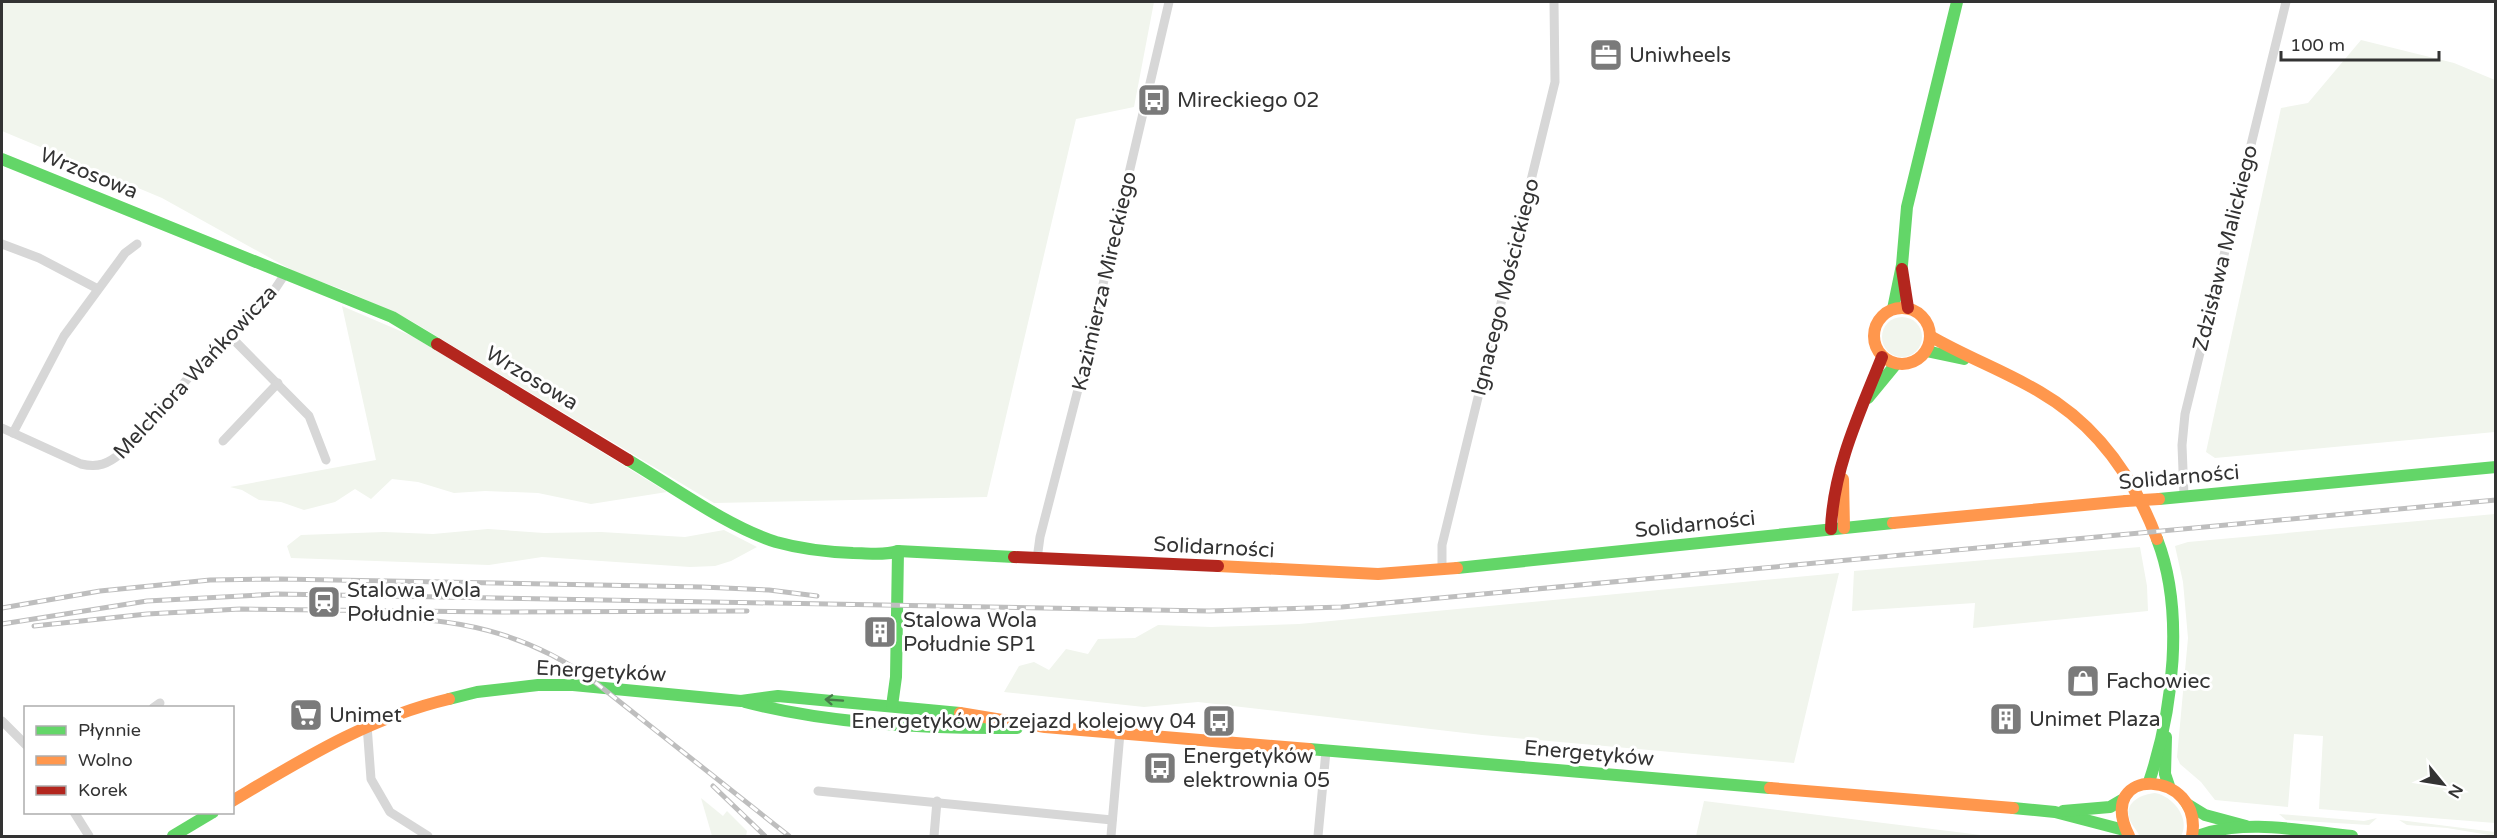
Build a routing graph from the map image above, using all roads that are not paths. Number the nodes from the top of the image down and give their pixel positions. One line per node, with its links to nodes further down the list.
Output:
1 (1169, 2): 31 (street, Kazimierza Mireckiego)
2 (1554, 2): 32 (street, Ignacego Mościckiego)
3 (1957, 2): 8 (street)
4 (2286, 2): 27 (street, Zdzisława Malickiego)
5 (2, 159): 9 (street, Wrzosowa)
6 (2, 244): 10 (street)
7 (137, 244): 10 (street)
8 (1902, 265): 11 (street); 12 (street)
9 (285, 274): 13 (street, Melchiora Wańkowicza); 30 (street, Wrzosowa)
10 (98, 289): 22 (street)
11 (1908, 308): 12 (street); 14 (street)
12 (1893, 309): 16 (street)
13 (229, 334): 19 (street); 22 (street, Melchiora Wańkowicza)
14 (1930, 336): 15 (street); 17 (street)
15 (1926, 351): 17 (street); 18 (street)
16 (1882, 357): 18 (street); 20 (street)
17 (1980, 363): 35 (street)
18 (1896, 364): 20 (street)
19 (278, 383): 23 (street); 24 (street)
20 (1865, 401): 26 (street)
21 (2, 428): 22 (street, Melchiora Wańkowicza)
22 (13, 433)
23 (223, 441)
24 (326, 460)
25 (2496, 467): 27 (street, Solidarności)
26 (1843, 468): 28 (street); 29 (street)
27 (2184, 496): 28 (street, Solidarności, bridge)
28 (1844, 528): 29 (street, Solidarności)
29 (1831, 529): 32 (street, Solidarności)
30 (898, 551): 31 (street, Solidarności); 34 (street)
31 (1037, 559): 32 (street, Solidarności)
32 (1442, 570)
33 (741, 700): 34 (street, Energetyków, one-way to 33); 36 (street, Energetyków); 38 (street, Energetyków)
34 (892, 706): 36 (street); 39 (street); 40 (street, Energetyków)
35 (2167, 706): 44 (street); 45 (street)
36 (844, 718): 39 (street, Energetyków)
37 (2, 721): 42 (street)
38 (367, 724): 47 (street, Energetyków); 59 (street)
39 (924, 725): 40 (street, Energetyków)
40 (1045, 727): 41 (street, Energetyków)
41 (1120, 733): 43 (street, Energetyków); 54 (street)
42 (24, 743)
43 (1326, 751): 51 (street, Energetyków); 62 (street)
44 (2149, 782): 45 (street); 48 (street, Energetyków)
45 (2169, 786): 50 (street)
46 (818, 791): 49 (street)
47 (234, 800)
48 (2122, 800): 51 (street, Energetyków); 56 (street)
49 (937, 801): 54 (street); 60 (street)
50 (2187, 803): 55 (street); 63 (street)
51 (2055, 812): 56 (street, Energetyków)
52 (75, 814): 57 (street)
53 (211, 814): 58 (street)
54 (1112, 820): 61 (street)
55 (2253, 828): 64 (street); 65 (street)
56 (2126, 833)
57 (89, 837)
58 (172, 837)
59 (428, 837)
60 (934, 837)
61 (1111, 837)
62 (1318, 837)
63 (2192, 837)
64 (2197, 837)
65 (2352, 837)

